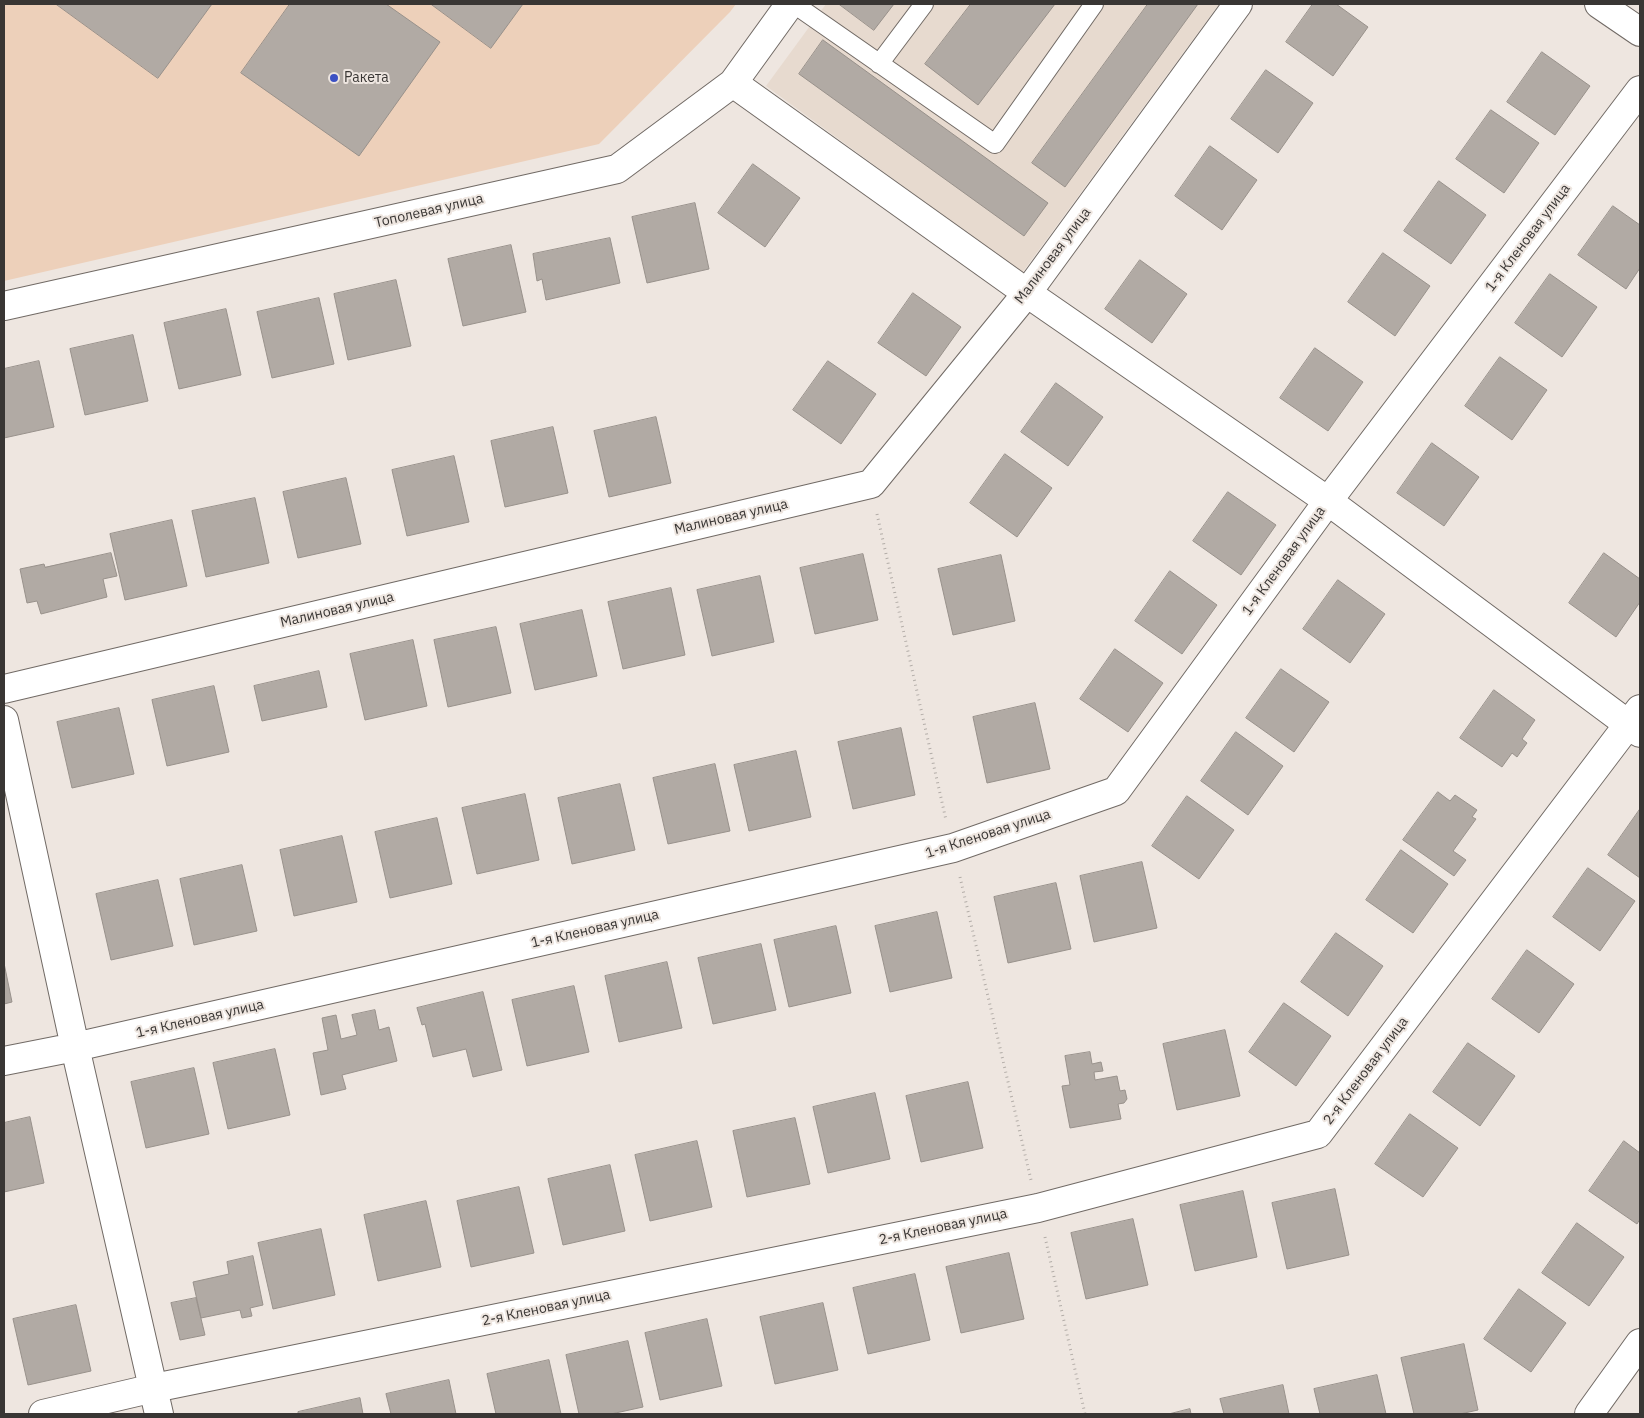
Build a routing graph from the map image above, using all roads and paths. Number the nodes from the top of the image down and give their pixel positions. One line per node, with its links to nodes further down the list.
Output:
1 (792, 4): 7 (lane); 8 (street, Тополевая улица)
2 (924, 4): 7 (lane)
3 (1094, 4): 7 (lane)
4 (1238, 4): 10 (street, Малиновая улица)
5 (1600, 4): 6 (street)
6 (1640, 32)
7 (879, 64)
8 (733, 82): 10 (street); 11 (street, Тополевая улица)
9 (1640, 90): 13 (street, 1-я Кленовая улица)
10 (1027, 293): 12 (street, Малиновая улица); 13 (street)
11 (4, 306)
12 (871, 484): 14 (street, Малиновая улица); 17 (path)
13 (1328, 501): 16 (street); 17 (street, 1-я Кленовая улица)
14 (4, 690)
15 (4, 720): 18 (street)
16 (1637, 722): 20 (street, 2-я Кленовая улица)
17 (953, 848): 18 (street, 1-я Кленовая улица); 20 (path)
18 (75, 1047): 19 (street, 1-я Кленовая улица); 22 (street)
19 (4, 1061)
20 (1038, 1208): 22 (street, 2-я Кленовая улица); 25 (path)
21 (1640, 1343): 26 (street)
22 (154, 1388): 23 (street, 2-я Кленовая улица); 24 (street)
23 (43, 1414)
24 (160, 1414)
25 (1085, 1414)
26 (1589, 1414)

